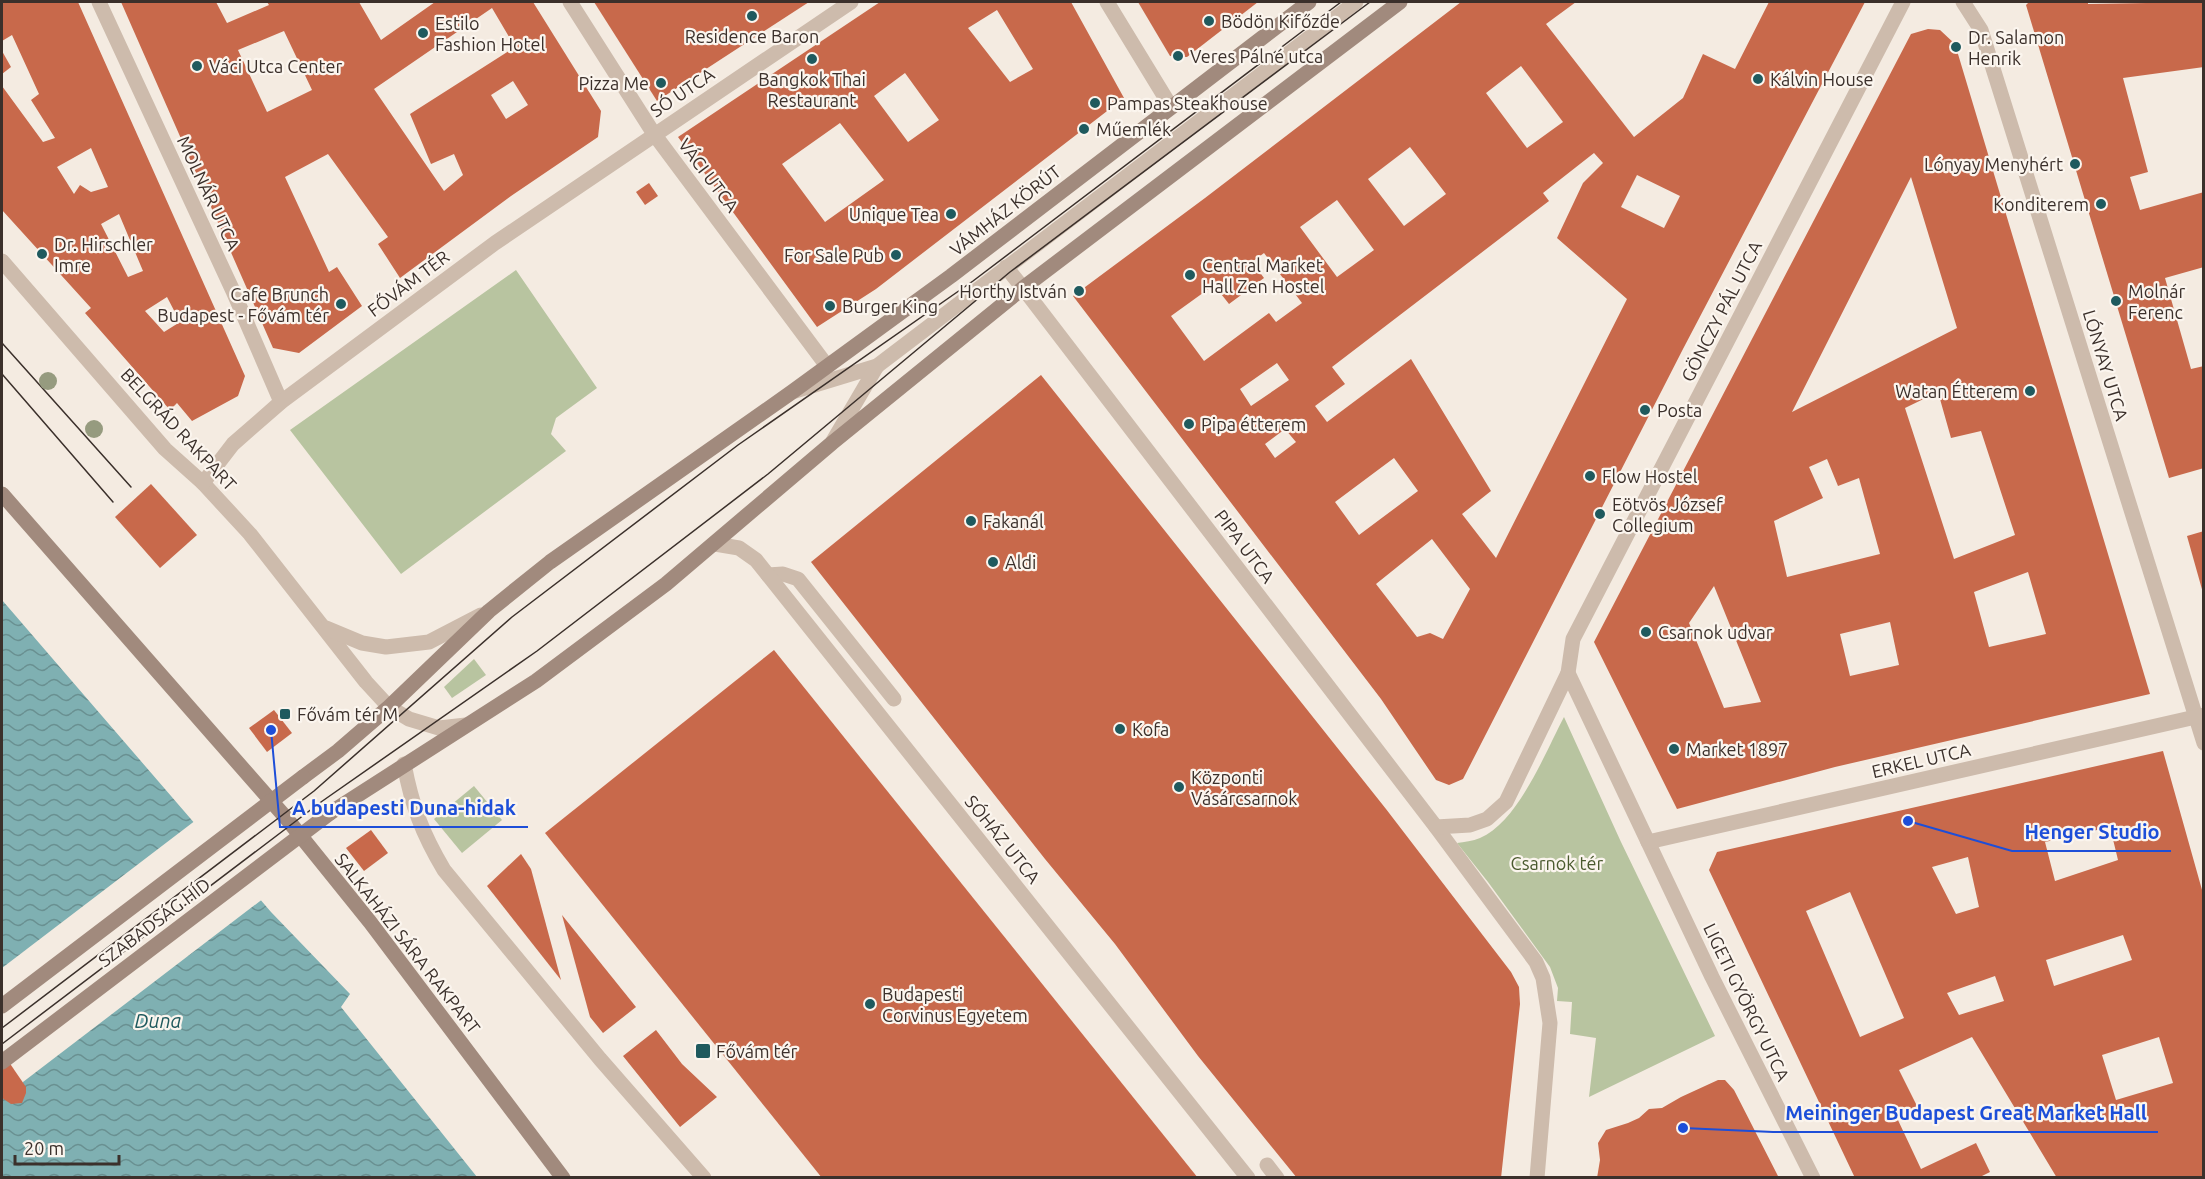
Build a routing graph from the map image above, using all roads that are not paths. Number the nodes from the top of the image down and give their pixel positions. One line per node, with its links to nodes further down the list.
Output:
1 (99, 2): 18 (street, MOLNÁR UTCA)
2 (570, 2): 11 (street, VÁCI UTCA)
3 (851, 2): 11 (street, SÓ UTCA)
4 (1107, 2): 10 (street)
5 (1309, 2): 10 (main road, VÁMHÁZ KÖRÚT)
6 (1356, 2): 13 (street)
7 (1400, 2): 14 (main road)
8 (1903, 2): 26 (street, GÖNCZY PÁL UTCA)
9 (1963, 2): 29 (street, LÓNYAY UTCA)
10 (1171, 107): 15 (main road, VÁMHÁZ KÖRÚT)
11 (654, 134): 15 (street, VÁCI UTCA); 18 (street, FŐVÁM TÉR)
12 (2, 261): 20 (street, BELGRÁD RAKPART)
13 (1006, 267): 14 (street); 16 (street)
14 (1023, 288): 19 (main road); 33 (street, PIPA UTCA)
15 (827, 366): 17 (main road, VÁMHÁZ KÖRÚT)
16 (877, 366): 17 (street); 19 (street)
17 (792, 392): 24 (main road)
18 (281, 402): 20 (street, FŐVÁM TÉR)
19 (832, 443): 22 (main road)
20 (203, 483): 25 (street, BELGRÁD RAKPART)
21 (2, 494): 38 (main road, SALKAHÁZI SÁRA RAKPART)
22 (715, 544): 23 (street, SÓHÁZ UTCA); 30 (main road)
23 (768, 575): 27 (street); 40 (street, SÓHÁZ UTCA)
24 (489, 611): 25 (street); 28 (main road)
25 (324, 627): 28 (street)
26 (1568, 673): 33 (street); 34 (street)
27 (894, 699)
28 (389, 707): 30 (street); 35 (main road, SZABADSÁG HÍD, bridge)
29 (2200, 716): 31 (street, LÓNYAY UTCA); 34 (street, ERKEL UTCA)
30 (466, 725): 32 (main road)
31 (2204, 744)
32 (404, 764): 36 (main road, SZABADSÁG HÍD, bridge); 39 (street)
33 (1436, 827): 42 (street)
34 (1648, 842): 43 (street, LIGETI GYÖRGY UTCA)
35 (2, 1006)
36 (2, 1062)
37 (1267, 1165): 41 (street)
38 (563, 1178)
39 (704, 1178)
40 (1248, 1178)
41 (1277, 1178)
42 (1537, 1178)
43 (1813, 1178)

